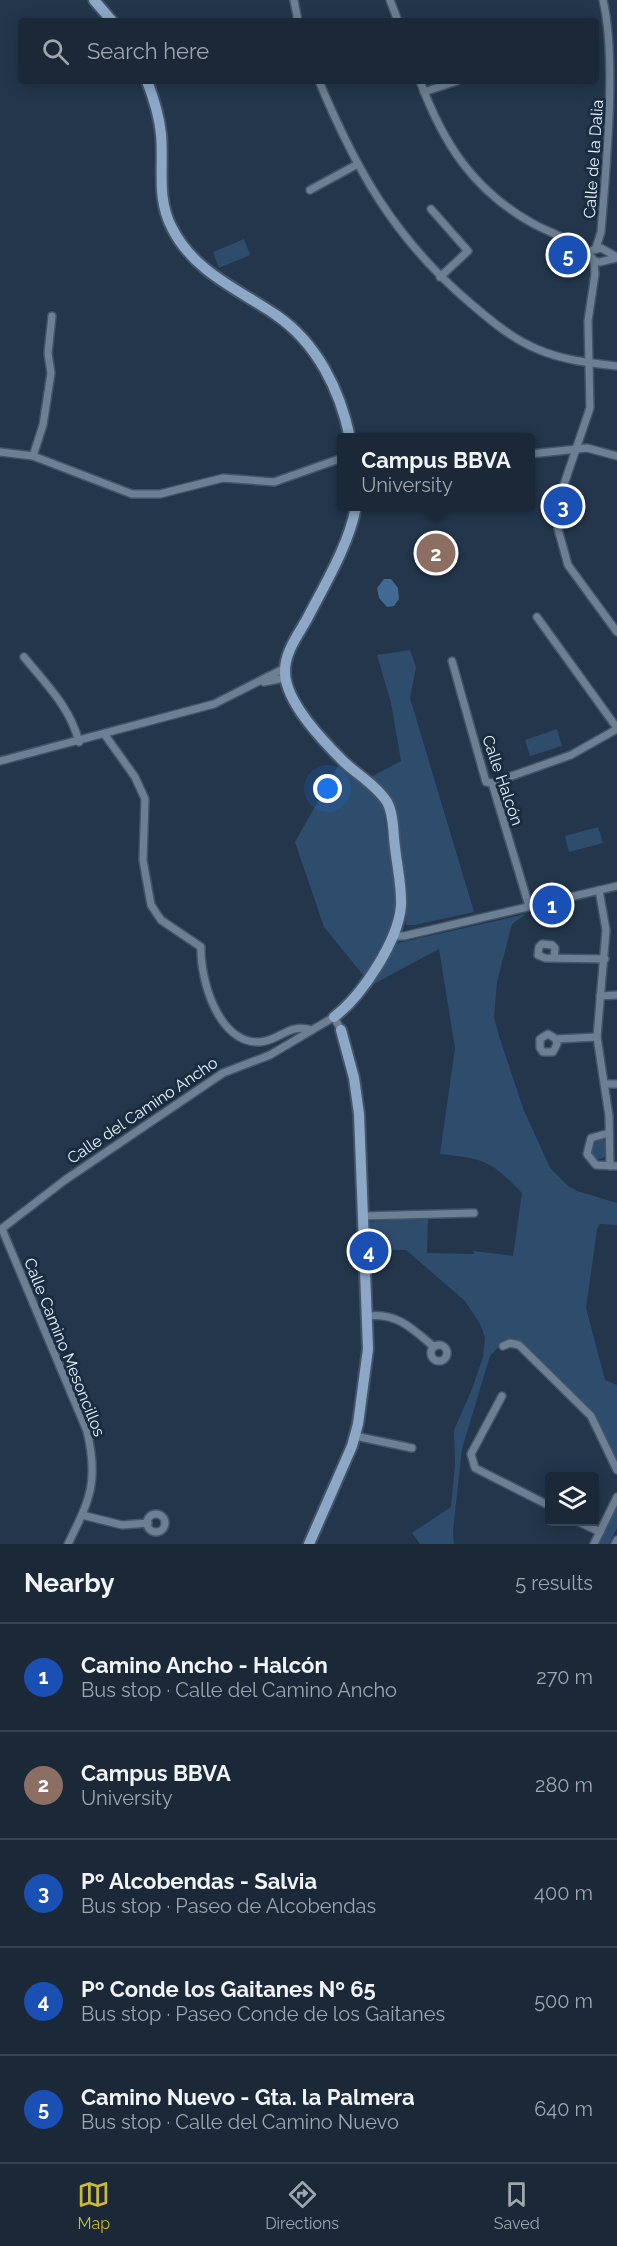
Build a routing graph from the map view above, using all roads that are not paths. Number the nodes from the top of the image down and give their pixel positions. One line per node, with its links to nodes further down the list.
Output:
1 (94, 0): 5 (street)
2 (294, 0): 6 (street)
3 (390, 0): 7 (street)
4 (603, 0): 16 (street, Calle de la Dalia)
5 (109, 18)
6 (297, 18)
7 (397, 18)
8 (148, 84): 22 (street)
9 (320, 84): 13 (street)
10 (421, 84): 12 (street)
11 (449, 84): 12 (street)
12 (424, 93): 16 (street)
13 (356, 165): 14 (street); 18 (street)
14 (310, 190)
15 (431, 209): 18 (street)
16 (597, 256): 17 (street); 17 (street); 20 (street, Calle de la Dalia)
17 (617, 258)
18 (440, 277): 20 (street)
19 (52, 316): 26 (street)
20 (590, 362): 21 (street); 23 (street, Calle de la Dalia)
21 (617, 366)
22 (349, 433)
23 (578, 449): 25 (street); 27 (street); 31 (street, Calle de la Dalia)
24 (0, 452): 26 (street)
25 (535, 454)
26 (33, 456): 28 (street)
27 (617, 456)
28 (337, 460)
29 (355, 511): 34 (street)
30 (537, 617): 35 (street)
31 (617, 632)
32 (24, 657): 37 (street)
33 (452, 661): 39 (street, Calle Halcón)
34 (285, 673): 36 (street); 43 (street)
35 (617, 729): 39 (street)
36 (105, 735): 37 (street); 49 (street)
37 (79, 742): 38 (street)
38 (0, 761)
39 (492, 783): 42 (street, Calle Halcón)
40 (617, 886): 41 (street)
41 (599, 890): 42 (street); 45 (street)
42 (529, 906): 43 (street)
43 (394, 932): 48 (street)
44 (554, 958): 45 (street)
45 (605, 959): 47 (street)
46 (617, 995): 47 (street)
47 (600, 996): 51 (street)
48 (337, 1015): 49 (street, Calle del Camino Ancho); 50 (street)
49 (312, 1030): 59 (street, Calle del Camino Ancho)
50 (341, 1030): 58 (street)
51 (597, 1037): 52 (street); 53 (street)
52 (556, 1039)
53 (605, 1084): 54 (street); 55 (street)
54 (617, 1084)
55 (609, 1133): 56 (street); 56 (street)
56 (614, 1166)
57 (474, 1213): 58 (street)
58 (362, 1216): 60 (street)
59 (1, 1229): 69 (street, Calle Camino Mesoncillos)
60 (368, 1316): 62 (street); 64 (street)
61 (503, 1346): 66 (street)
62 (434, 1347)
63 (502, 1396): 68 (street)
64 (355, 1436): 65 (street); 74 (street)
65 (412, 1448)
66 (617, 1470)
67 (617, 1497): 72 (street)
68 (545, 1504)
69 (82, 1515): 70 (street); 73 (street, Calle Camino Mesoncillos)
70 (148, 1523)
71 (589, 1526): 72 (street)
72 (600, 1532): 75 (street)
73 (68, 1544)
74 (309, 1544)
75 (594, 1544)

